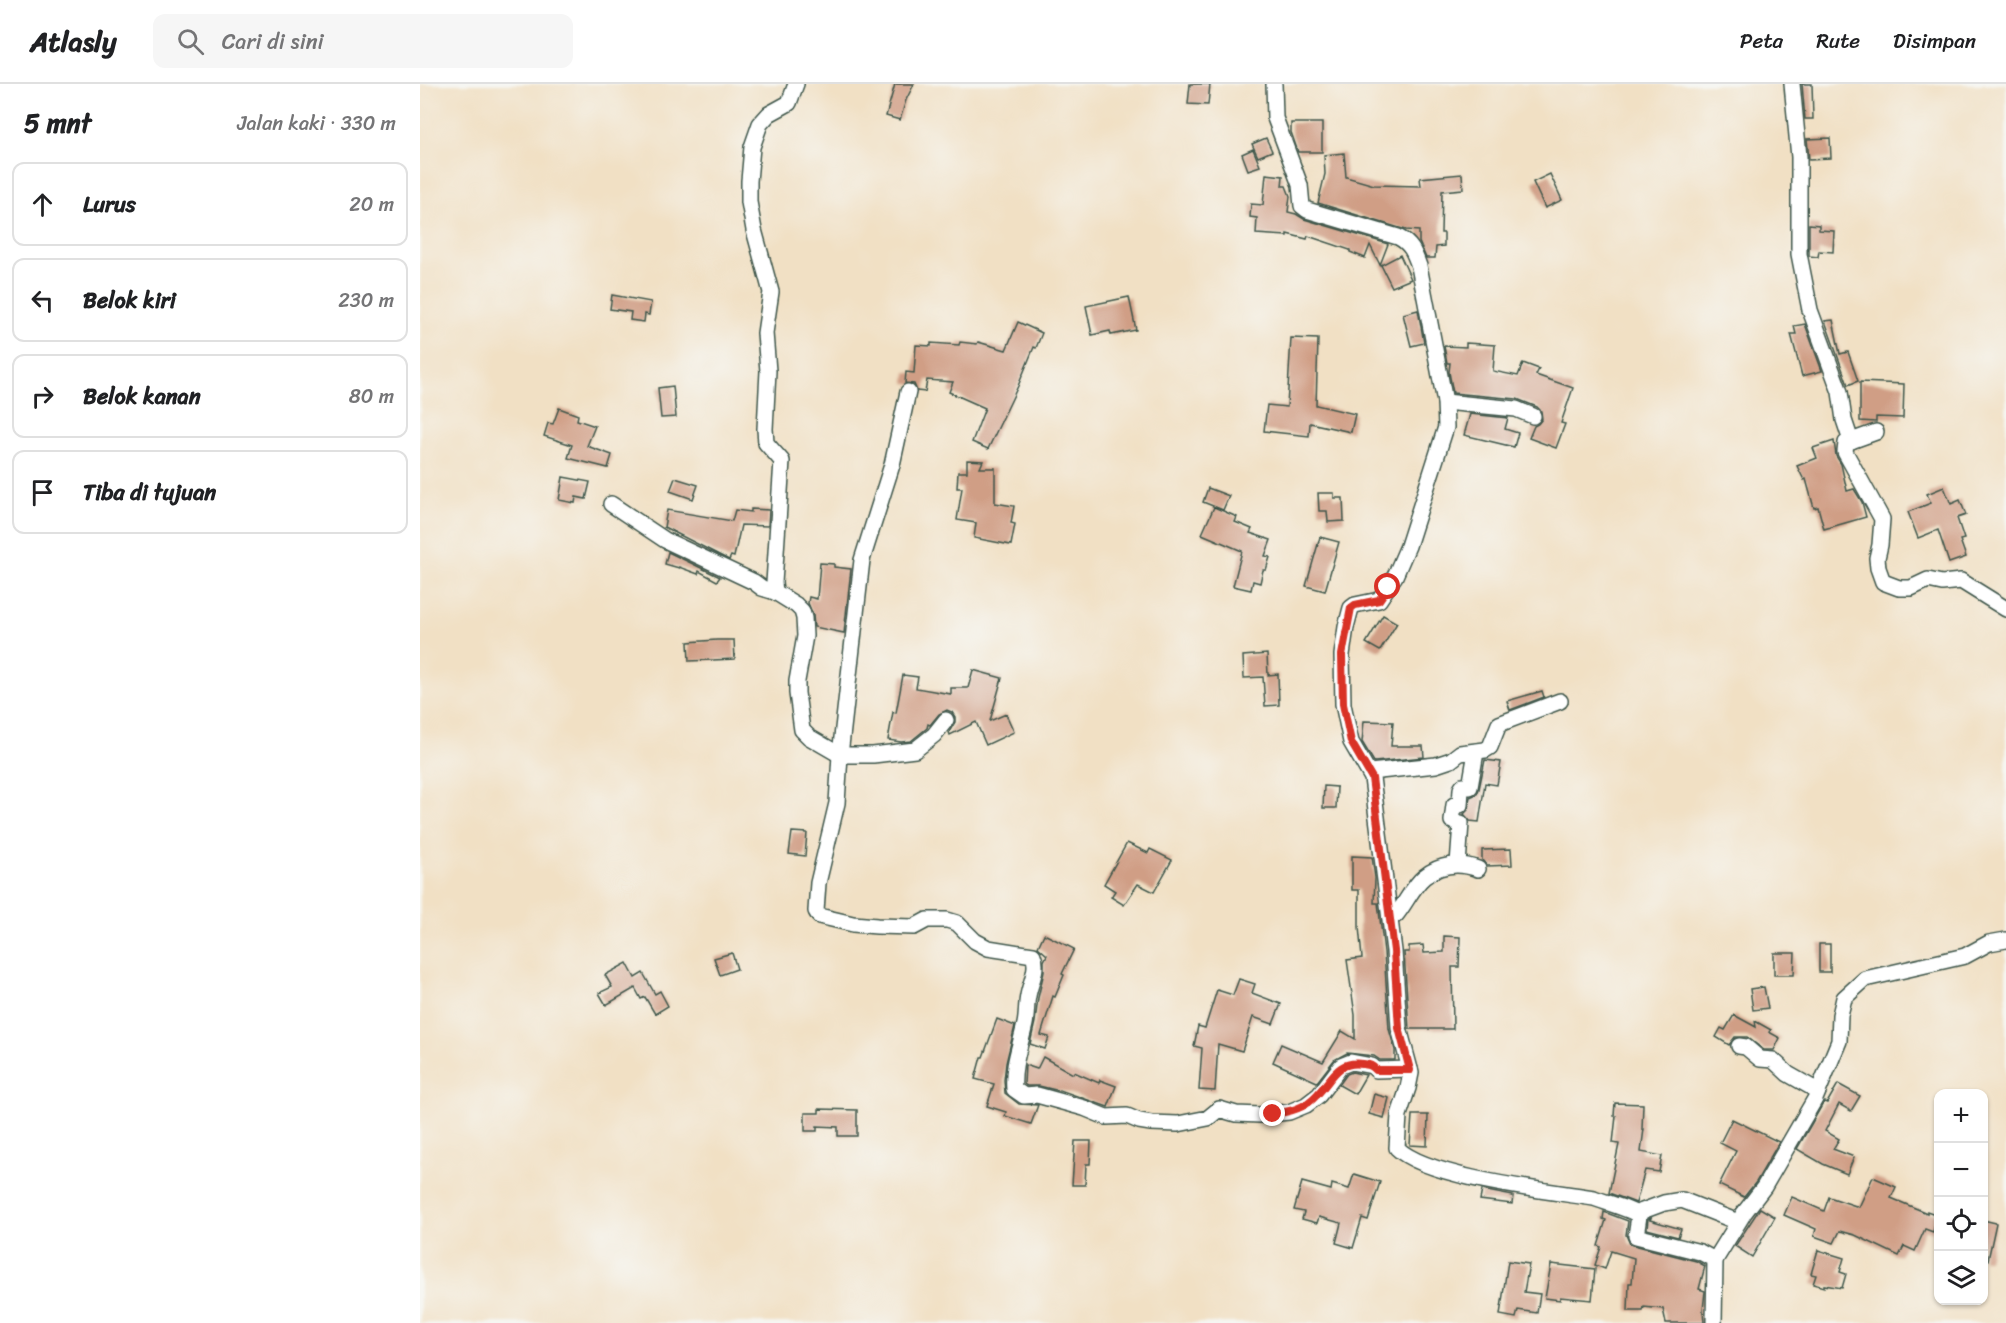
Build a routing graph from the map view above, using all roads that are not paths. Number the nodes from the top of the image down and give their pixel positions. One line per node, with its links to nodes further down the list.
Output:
1 (796, 84): 10 (street)
2 (1274, 84): 5 (street)
3 (1792, 84): 8 (street)
4 (908, 392): 15 (street)
5 (1445, 402): 6 (street); 16 (street)
6 (1533, 416)
7 (1876, 432): 8 (street)
8 (1851, 441): 11 (street)
9 (611, 504): 10 (street)
10 (775, 592): 15 (street)
11 (2006, 609)
12 (1560, 701): 14 (street)
13 (946, 720): 15 (street)
14 (1476, 752): 16 (street); 17 (street)
15 (840, 755): 22 (street)
16 (1370, 772): 19 (street)
17 (1458, 864): 18 (street); 19 (street)
18 (1478, 869)
19 (1390, 917): 22 (street)
20 (2006, 940): 23 (street)
21 (1739, 1046): 23 (street)
22 (1410, 1070): 24 (street)
23 (1818, 1091): 25 (street)
24 (1637, 1213): 25 (street); 26 (street)
25 (1738, 1222): 26 (street)
26 (1715, 1260): 27 (street)
27 (1714, 1323)

